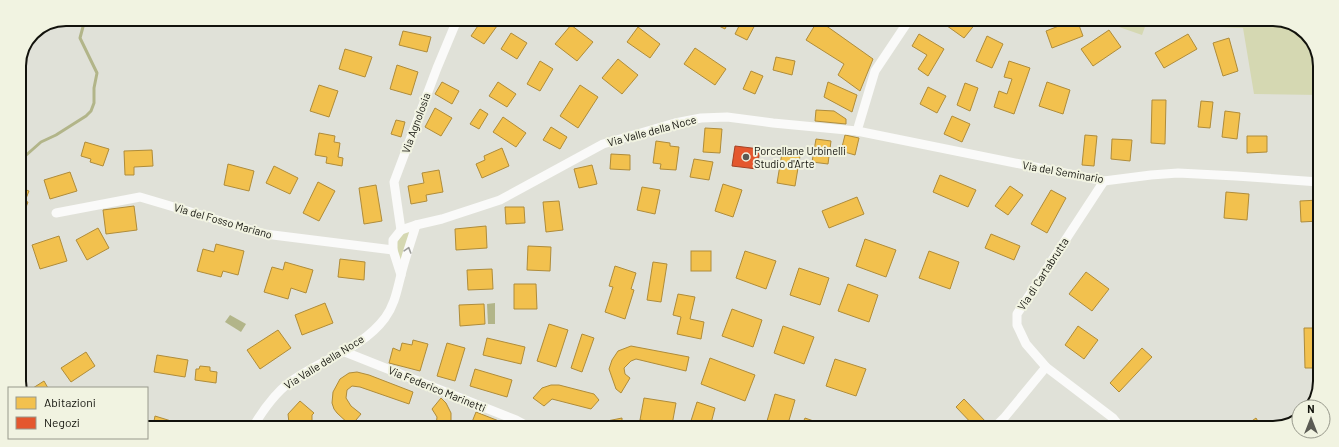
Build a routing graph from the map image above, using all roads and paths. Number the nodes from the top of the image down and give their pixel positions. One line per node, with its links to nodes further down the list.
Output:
1 (454, 26): 8 (street, Via Agnolosia)
2 (905, 26): 3 (street)
3 (857, 131): 4 (street, Via del Seminario); 7 (street, Via Valle della Noce)
4 (1104, 180): 5 (street, Via del Seminario); 12 (street, Via di Cartabrutta)
5 (1313, 182)
6 (56, 213): 9 (street, Via del Fosso Mariano)
7 (416, 225): 8 (street, Via Valle della Noce); 10 (street, Via Valle della Noce, one-way to 7)
8 (400, 230): 9 (street)
9 (393, 250): 10 (street)
10 (401, 275): 11 (street, Via Valle della Noce)
11 (345, 352): 13 (street, Via Valle della Noce); 14 (street, Via Federico Marinetti)
12 (1046, 367): 15 (street); 16 (street, Via di Cartabrutta)
13 (257, 421)
14 (518, 421)
15 (1001, 421)
16 (1115, 421)

